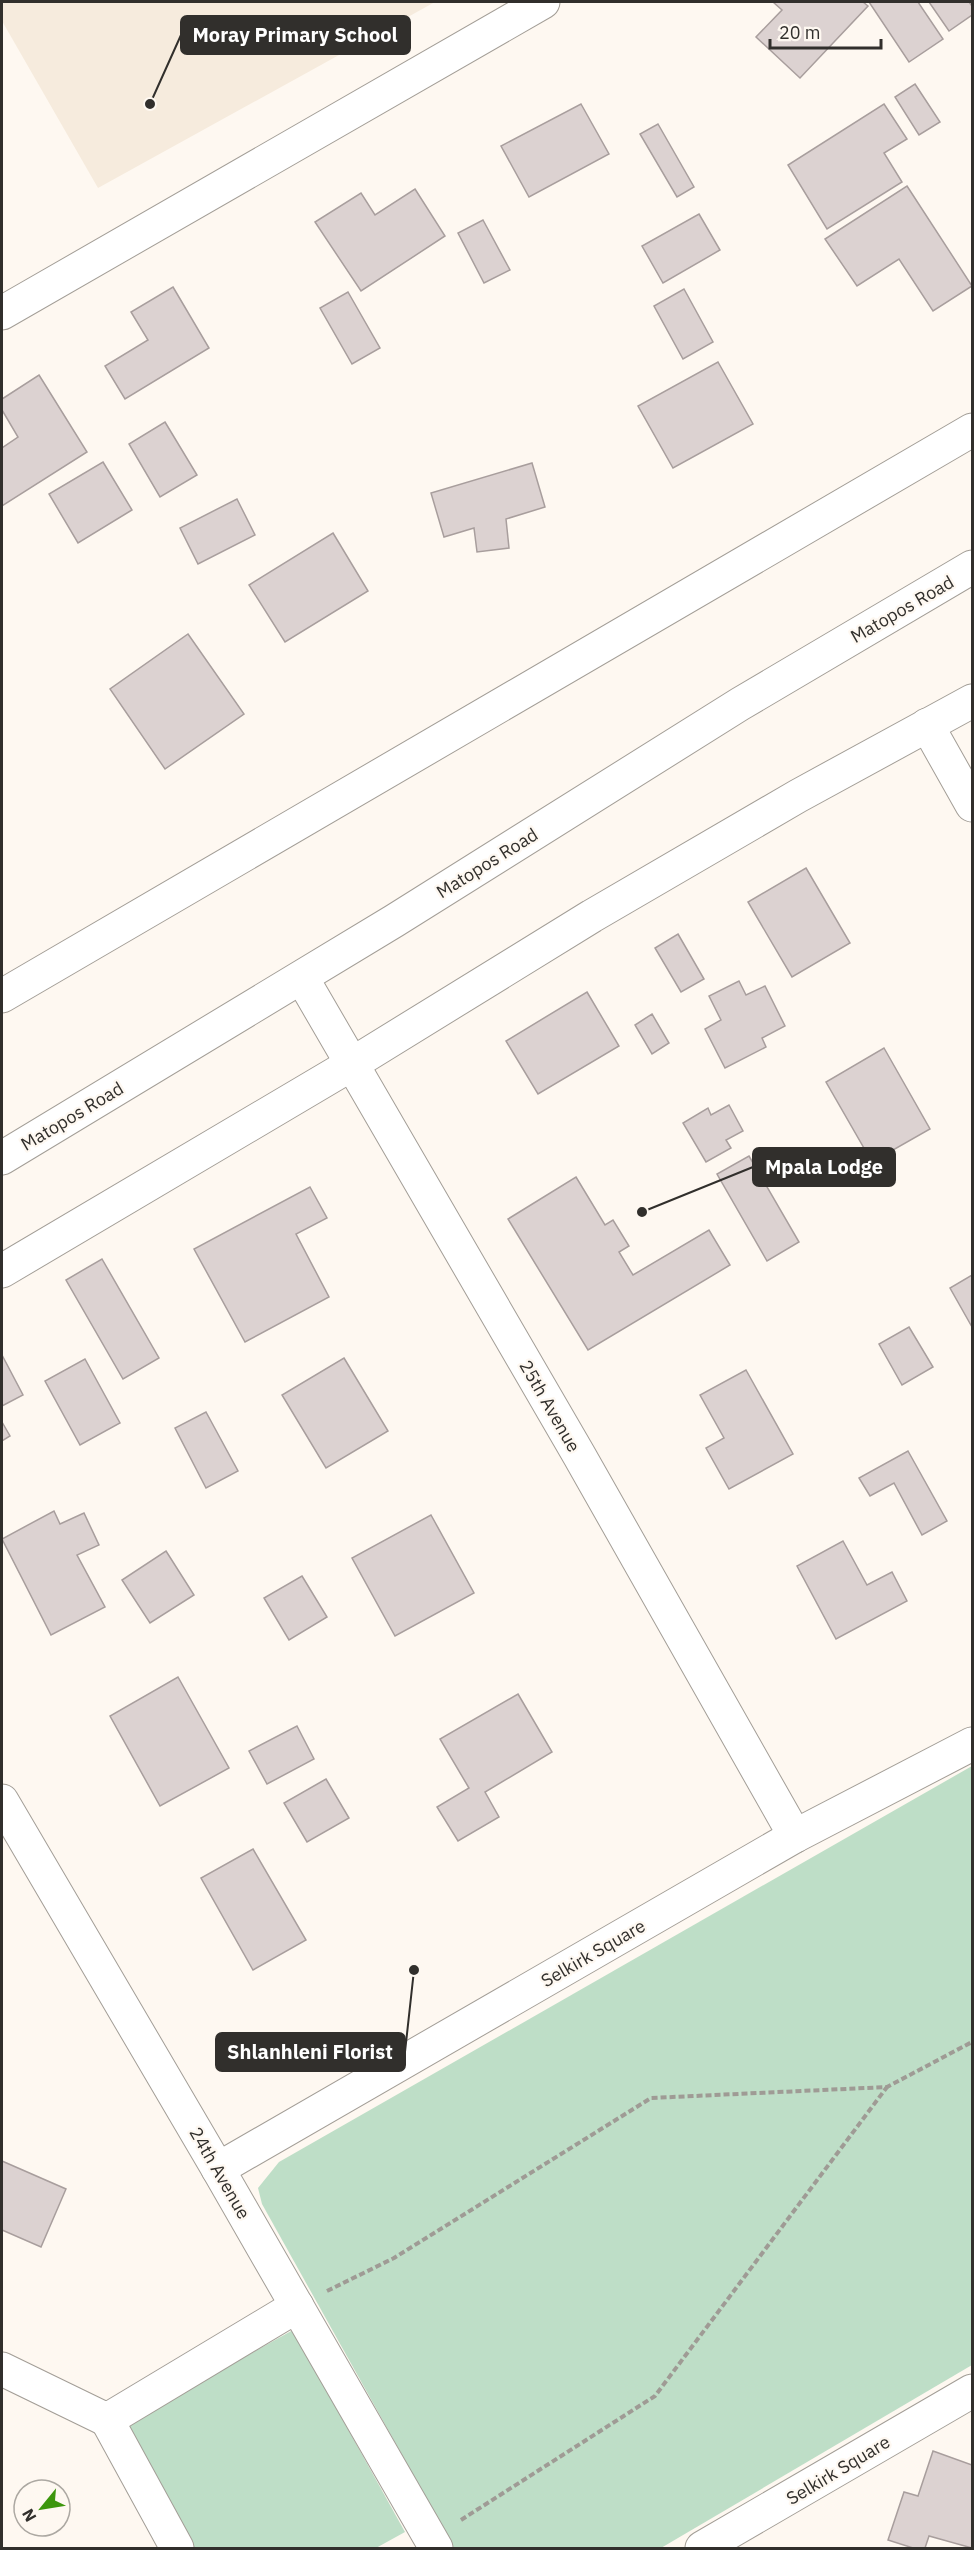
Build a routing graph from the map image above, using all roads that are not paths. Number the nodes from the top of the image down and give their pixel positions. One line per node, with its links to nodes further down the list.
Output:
1 (543, 2): 2 (street)
2 (2, 313)
3 (972, 430): 9 (street)
4 (972, 567): 8 (street, Matopos Road)
5 (972, 700): 6 (street)
6 (927, 725): 7 (street); 10 (street)
7 (972, 805)
8 (302, 978): 10 (street, 25th Avenue); 11 (street, Matopos Road)
9 (2, 996)
10 (352, 1064): 12 (street); 15 (street, 25th Avenue)
11 (2, 1158)
12 (2, 1270)
13 (972, 1744): 15 (street, Selkirk Square)
14 (2, 1801): 16 (street, 24th Avenue)
15 (795, 1836): 16 (street, Selkirk Square)
16 (219, 2169): 17 (street, 24th Avenue)
17 (297, 2306): 20 (street); 21 (street, 24th Avenue)
18 (2, 2369): 20 (street)
19 (972, 2391): 23 (street, Selkirk Square)
20 (106, 2420): 22 (street)
21 (427, 2546)
22 (177, 2548)
23 (702, 2548)

